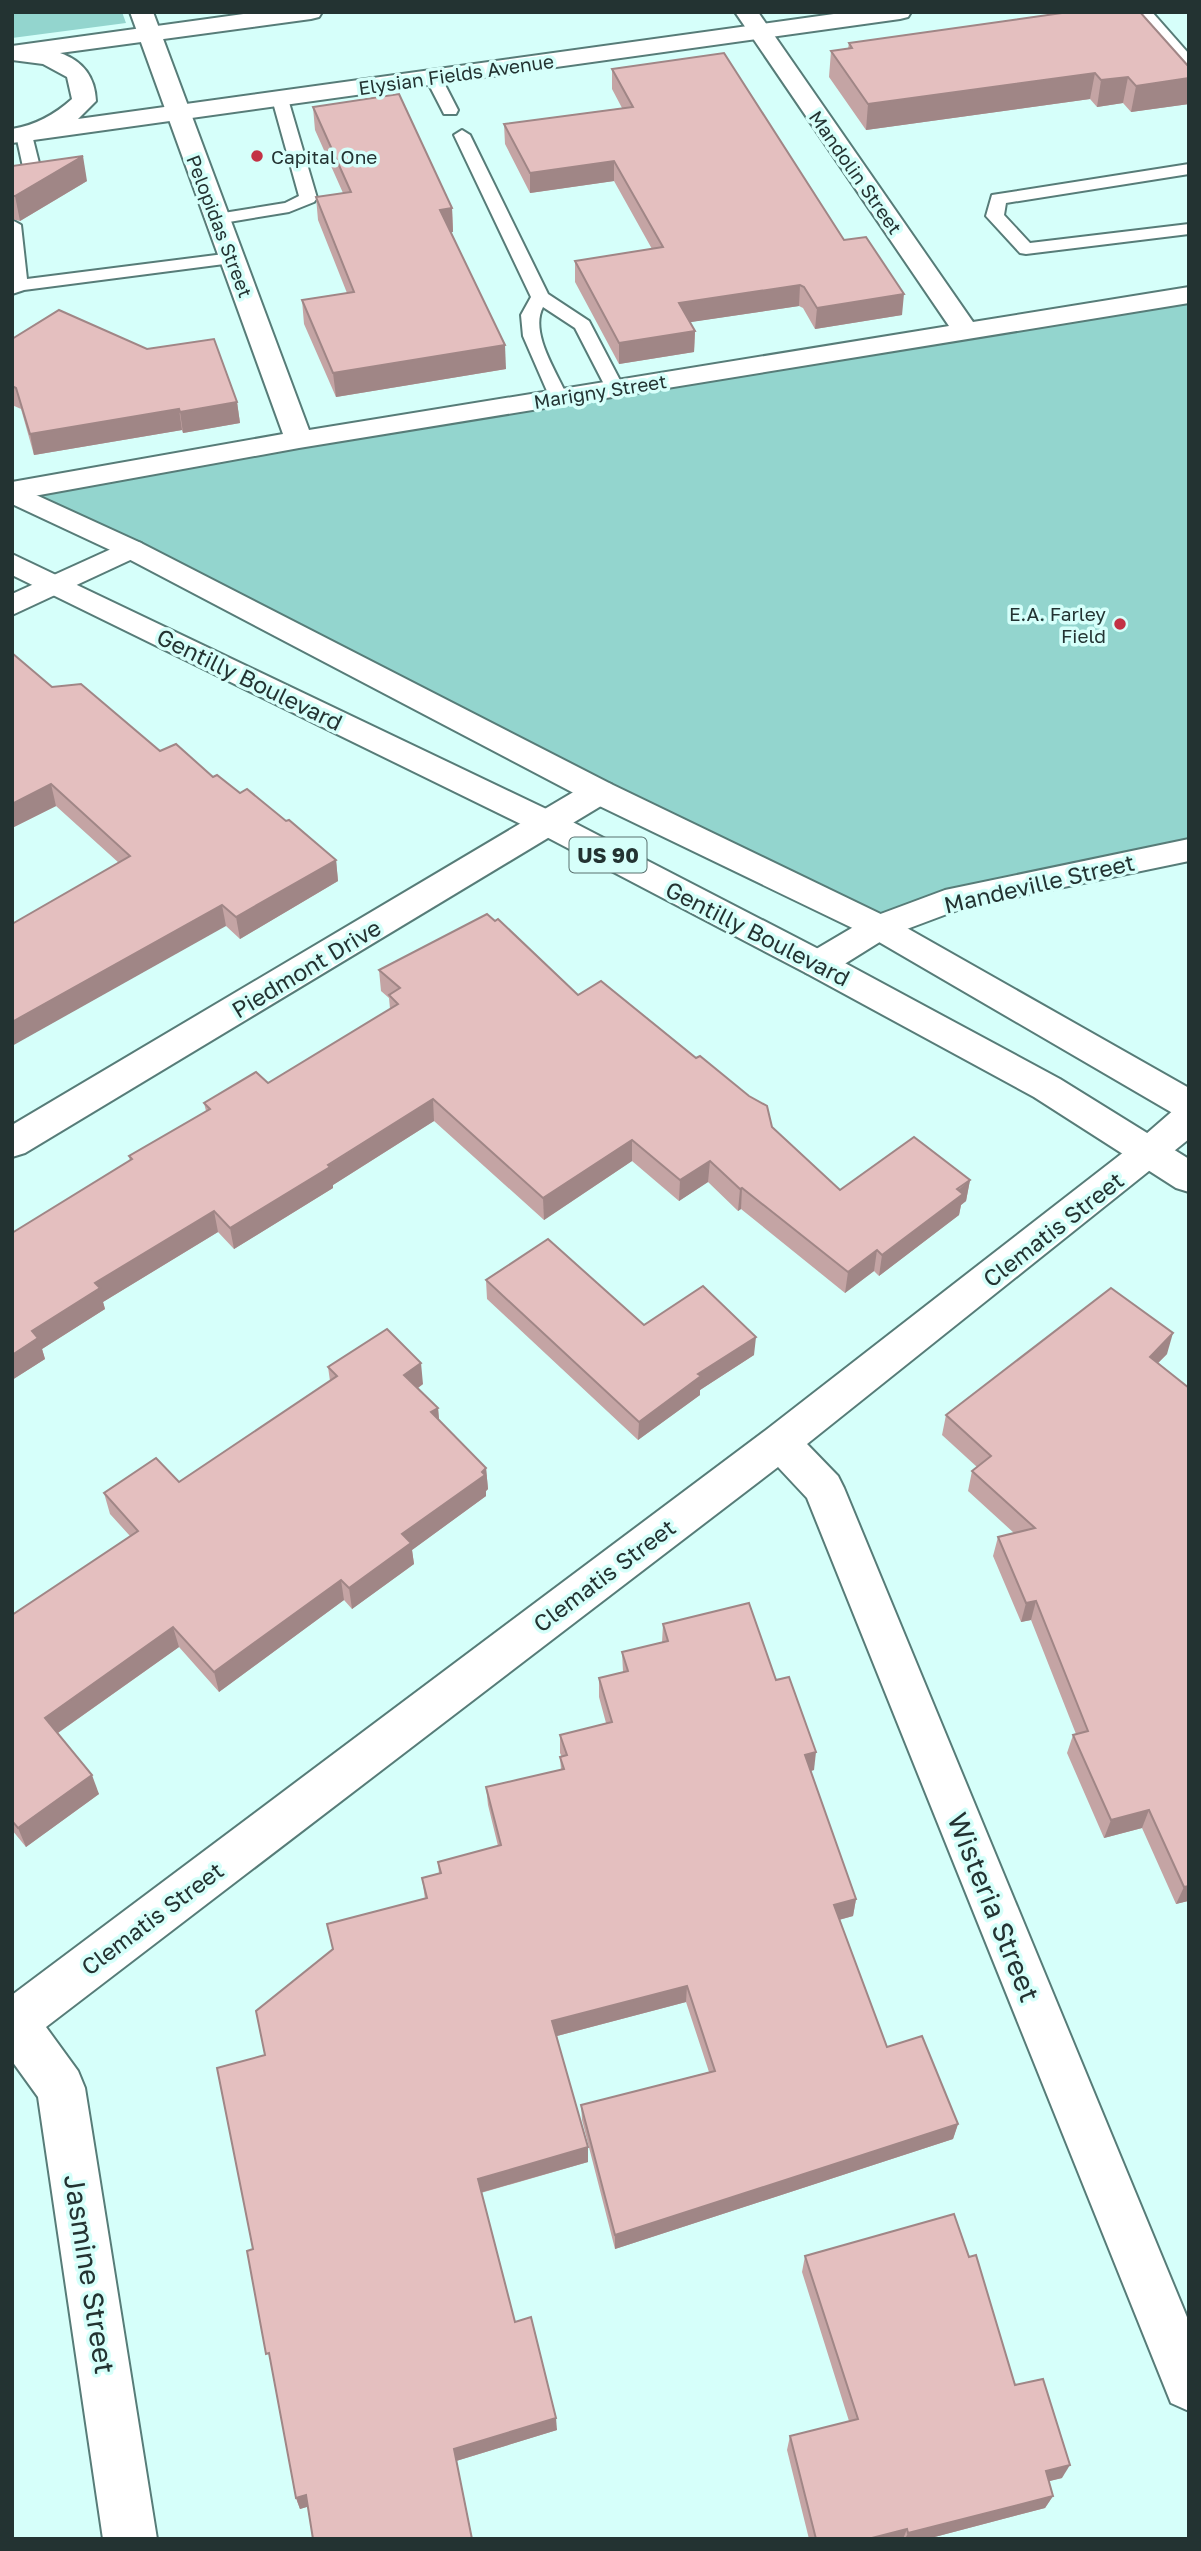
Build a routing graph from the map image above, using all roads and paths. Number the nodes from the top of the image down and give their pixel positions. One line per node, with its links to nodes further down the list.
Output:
1 (311, 12): 5 (street)
2 (900, 12): 4 (street, Elysian Fields Avenue)
3 (1143, 12): 7 (lane)
4 (753, 22): 8 (street, Elysian Fields Avenue); 23 (street, Mandolin Street)
5 (145, 23): 6 (street); 11 (street, Pelopidas Street)
6 (13, 53): 12 (street)
7 (1189, 64)
8 (433, 78): 9 (street, Elysian Fields Avenue); 10 (lane)
9 (281, 99): 11 (street, Elysian Fields Avenue); 16 (lane)
10 (450, 110)
11 (178, 114): 12 (street, Elysian Fields Avenue); 16 (street, Pelopidas Street)
12 (23, 135): 15 (lane)
13 (462, 135): 22 (lane)
14 (1189, 169): 18 (lane)
15 (12, 173)
16 (217, 219): 19 (street, Pelopidas Street)
17 (12, 225): 20 (lane)
18 (1189, 229)
19 (232, 258): 20 (lane); 26 (street, Pelopidas Street)
20 (16, 287)
21 (1189, 295): 23 (street, Marigny Street)
22 (540, 297): 24 (lane); 25 (lane)
23 (966, 331): 24 (street, Marigny Street)
24 (615, 388): 25 (street, Marigny Street)
25 (559, 398): 26 (street, Marigny Street)
26 (299, 440): 27 (street, Marigny Street)
27 (12, 492): 28 (street, US 90)
28 (131, 549): 30 (street); 32 (street, US 90)
29 (12, 562): 30 (street, Gentilly Boulevard / US 90)
30 (57, 585): 31 (street); 33 (street, Gentilly Boulevard / US 90)
31 (12, 606)
32 (599, 792): 33 (street, Piedmont Drive); 35 (street, US 90)
33 (549, 824): 36 (street, Gentilly Boulevard / US 90); 39 (street, Piedmont Drive)
34 (1189, 850): 35 (street, Mandeville Street)
35 (879, 927): 36 (street, Mandeville Street); 37 (street, US 90)
36 (818, 964): 40 (street, Gentilly Boulevard / US 90)
37 (1189, 1105)
38 (1189, 1118): 40 (street, Clematis Street)
39 (12, 1143)
40 (1151, 1152): 41 (street, Gentilly Boulevard / US 90); 42 (street, Clematis Street)
41 (1189, 1178)
42 (780, 1442): 43 (street, Clematis Street); 44 (street, Wisteria Street)
43 (13, 2023): 45 (street, Jasmine Street)
44 (1189, 2385)
45 (131, 2539)

